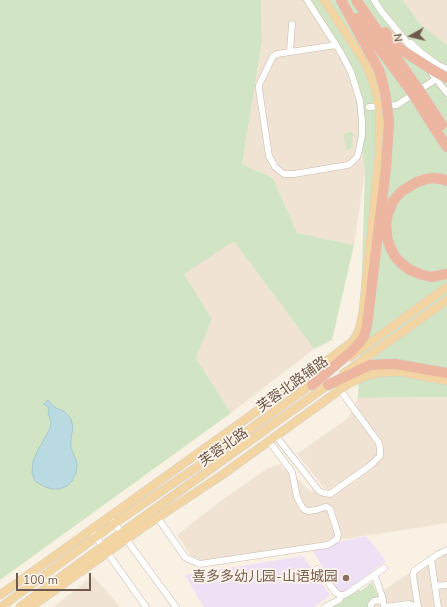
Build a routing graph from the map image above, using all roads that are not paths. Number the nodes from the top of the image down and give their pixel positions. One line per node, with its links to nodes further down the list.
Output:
1 (307, 0): 8 (street)
2 (324, 0): 15 (main road, 芙蓉北路辅路)
3 (343, 0): 18 (highway, bridge); 26 (highway, bridge)
4 (356, 0): 11 (highway, bridge); 18 (highway, bridge)
5 (374, 0): 6 (street)
6 (382, 12): 10 (street); 12 (street)
7 (292, 24): 9 (street)
8 (336, 45): 9 (street); 14 (street)
9 (290, 52): 17 (street)
10 (447, 69)
11 (447, 78)
12 (436, 79): 13 (street); 15 (street)
13 (447, 93)
14 (360, 101): 16 (street); 17 (street)
15 (379, 106): 16 (street); 31 (main road, 芙蓉北路辅路)
16 (369, 107): 17 (street)
17 (361, 114)
18 (441, 129): 19 (highway)
19 (447, 147)
20 (447, 181): 21 (highway)
21 (447, 274)
22 (447, 287): 26 (main road, 芙蓉北路)
23 (447, 300): 27 (main road, 芙蓉北路)
24 (447, 373): 27 (highway)
25 (447, 381): 28 (main road)
26 (312, 384): 33 (main road, 芙蓉北路)
27 (328, 385): 35 (main road, 芙蓉北路)
28 (340, 390): 29 (main road); 29 (street)
29 (276, 436): 30 (main road)
30 (268, 441): 32 (main road); 32 (street)
31 (110, 516): 33 (street); 34 (main road, 芙蓉北路辅路)
32 (157, 518): 35 (main road)
33 (115, 523): 35 (street); 36 (main road, 芙蓉北路)
34 (91, 530): 36 (street); 45 (main road, 芙蓉北路辅路)
35 (124, 535): 37 (main road, 芙蓉北路); 53 (street)
36 (96, 537): 37 (street); 49 (main road, 芙蓉北路)
37 (105, 549): 50 (main road, 芙蓉北路); 51 (main road); 52 (street)
38 (447, 550): 39 (street)
39 (431, 559): 44 (street); 57 (street)
40 (384, 568): 42 (street)
41 (318, 569): 46 (street)
42 (374, 576): 46 (street); 47 (street)
43 (447, 585): 44 (street)
44 (435, 586): 58 (street)
45 (0, 595)
46 (342, 595): 54 (street)
47 (382, 600): 55 (street); 56 (street)
48 (408, 605): 56 (street); 57 (street)
49 (1, 607)
50 (20, 607)
51 (31, 607)
52 (146, 607)
53 (176, 607)
54 (325, 607)
55 (371, 607)
56 (384, 607)
57 (418, 607)
58 (438, 607)

